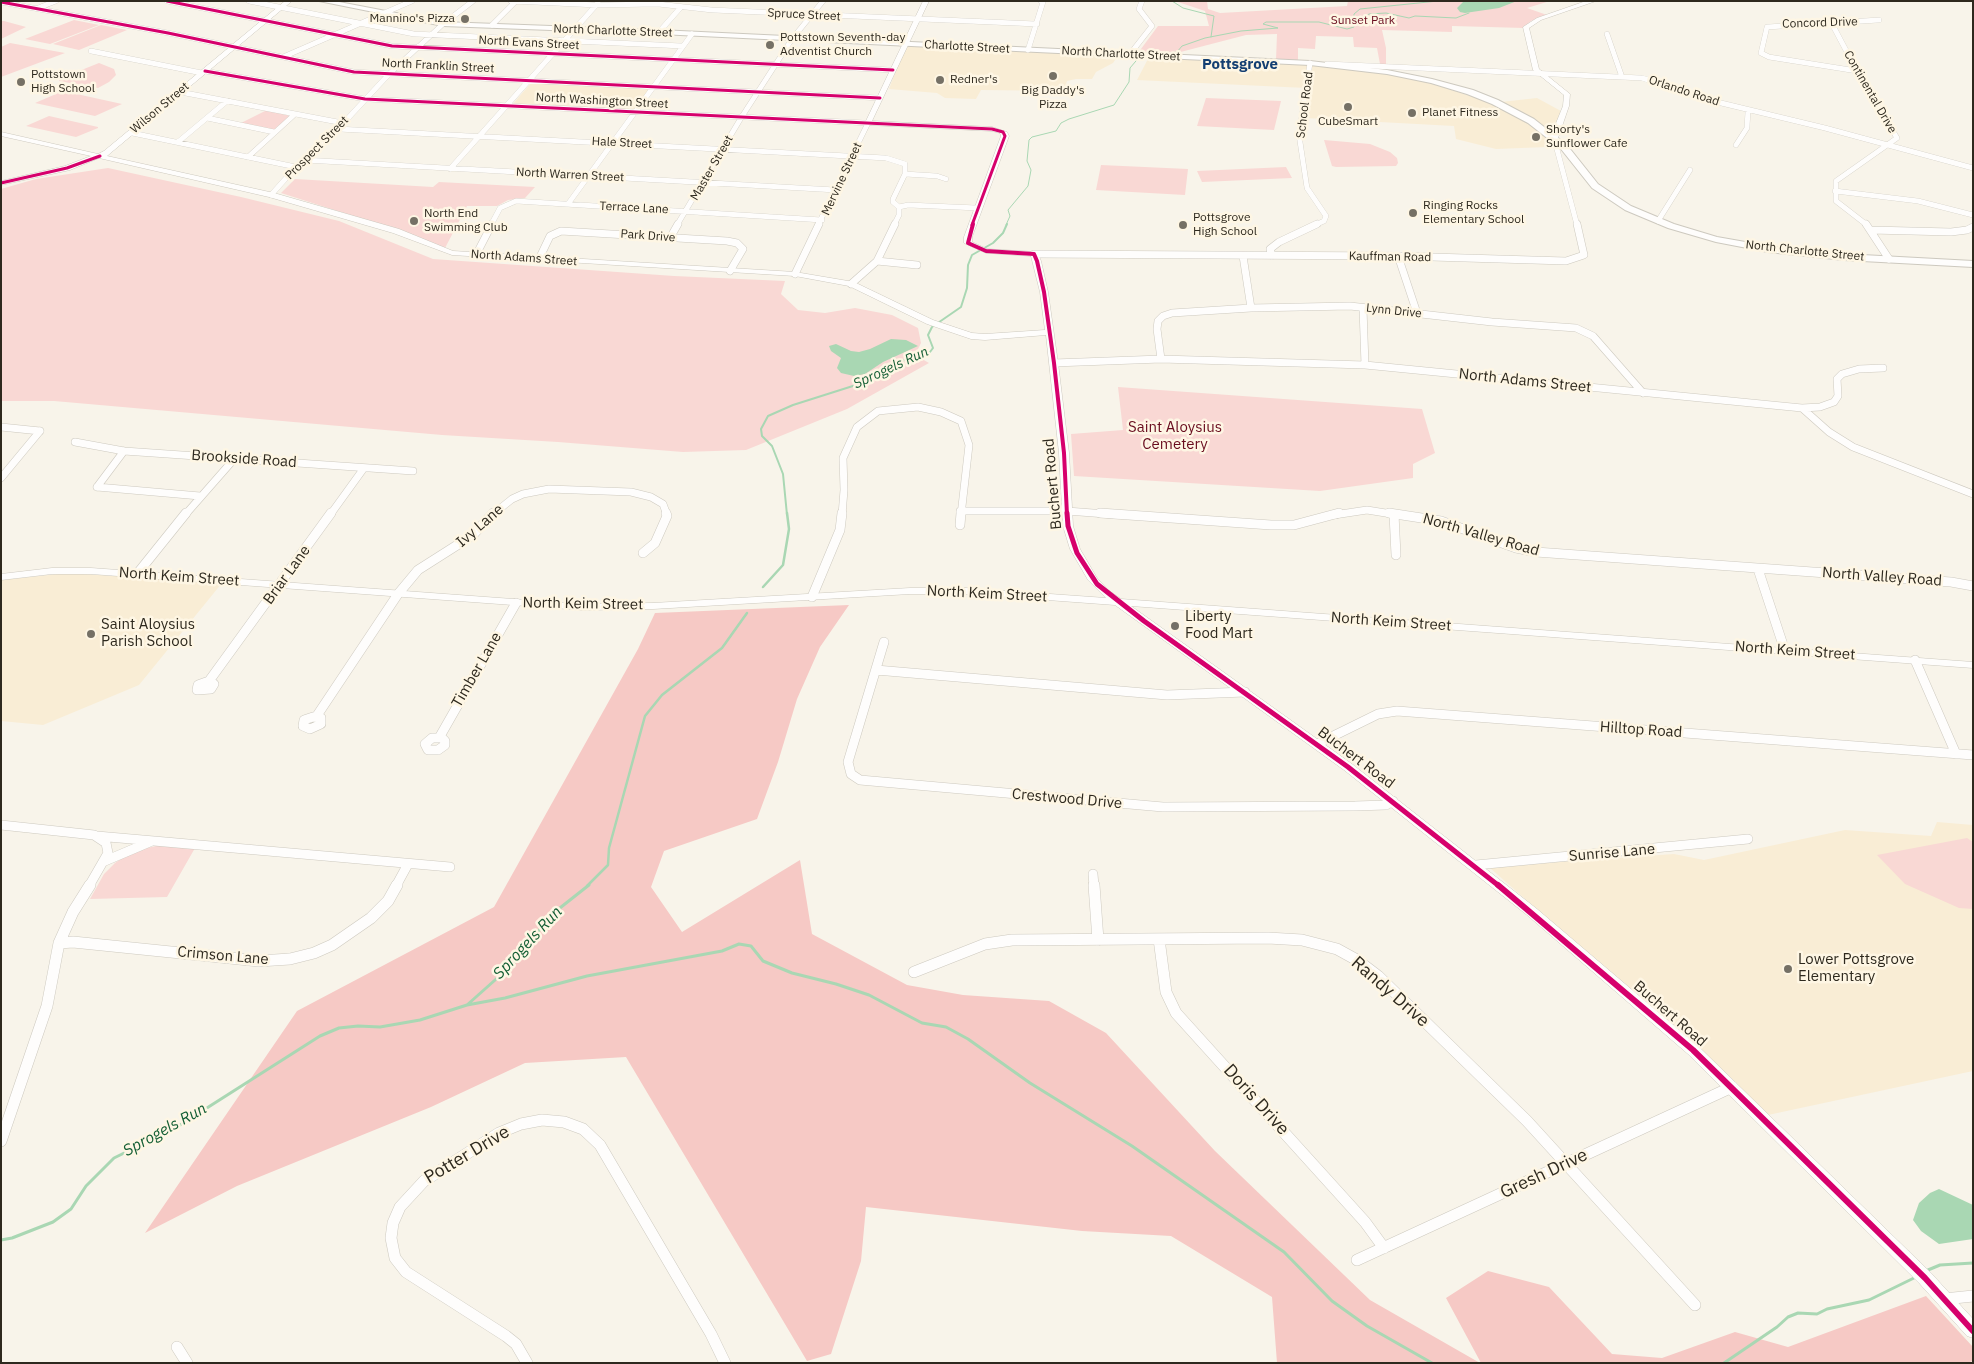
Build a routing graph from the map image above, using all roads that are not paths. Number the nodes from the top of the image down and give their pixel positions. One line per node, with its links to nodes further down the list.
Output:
1 (56, 1): 22 (street)
2 (167, 1): 19 (street, North Evans Street)
3 (212, 1): 19 (street)
4 (249, 1): 20 (street)
5 (289, 1): 20 (street, Wilson Street)
6 (322, 1): 23 (main road, North Charlotte Street)
7 (412, 1): 23 (street)
8 (473, 1): 30 (street, Prospect Street)
9 (511, 1): 10 (street, Spruce Street)
10 (515, 1): 18 (street, Spruce Street); 32 (street)
11 (823, 1): 24 (street, Master Street)
12 (926, 1): 25 (street, Mervine Street)
13 (1041, 1): 31 (street)
14 (1142, 1): 48 (street)
15 (1593, 1): 57 (street)
16 (1, 2): 22 (street, North Franklin Street)
17 (659, 2): 18 (street, Spruce Street); 21 (street, Spruce Street)
18 (598, 3): 33 (street)
19 (198, 7): 26 (street, North Evans Street)
20 (281, 7): 26 (street, Wilson Street); 29 (street)
21 (682, 7): 24 (street, Spruce Street); 34 (street)
22 (38, 8): 42 (street, North Franklin Street)
23 (383, 14): 29 (street); 30 (main road, North Charlotte Street)
24 (811, 15): 25 (street, Spruce Street); 39 (street, Master Street)
25 (918, 19): 31 (street, Spruce Street); 41 (street, Mervine Street)
26 (265, 20): 35 (street, North Evans Street); 42 (street, Wilson Street)
27 (1879, 20): 28 (street, Concord Drive)
28 (1831, 22): 55 (street, Continental Drive); 55 (street, Concord Drive)
29 (360, 24): 35 (street); 36 (street)
30 (443, 24): 32 (main road, North Charlotte Street); 36 (street, Prospect Street)
31 (1037, 24): 45 (street)
32 (492, 26): 33 (main road, North Charlotte Street)
33 (576, 29): 34 (main road, North Charlotte Street); 40 (street)
34 (658, 32): 37 (main road, North Charlotte Street)
35 (336, 34): 44 (street, North Evans Street); 49 (street)
36 (432, 34): 40 (street); 44 (street, Prospect Street)
37 (692, 34): 39 (main road, North Charlotte Street); 43 (street)
38 (1607, 34): 59 (street)
39 (792, 39): 41 (main road, North Charlotte Street); 52 (street, Master Street)
40 (565, 41): 43 (street); 47 (street)
41 (906, 44): 45 (main road, Charlotte Street); 54 (street, Mervine Street)
42 (234, 46): 49 (street, North Franklin Street); 56 (street, Wilson Street)
43 (683, 46): 50 (street)
44 (418, 48): 47 (street, North Evans Street); 58 (street, Prospect Street)
45 (1028, 50): 48 (main road, North Charlotte Street)
46 (90, 51): 56 (street, North Washington Street)
47 (552, 54): 50 (street, North Evans Street); 60 (street)
48 (1134, 55): 51 (main road, North Charlotte Street)
49 (283, 56): 58 (street, North Franklin Street)
50 (674, 60): 52 (street, North Evans Street); 61 (street)
51 (1310, 63): 53 (main road, North Charlotte Street); 115 (street, School Road)
52 (776, 64): 54 (street, North Evans Street); 63 (street, Master Street)
53 (1327, 64): 57 (street, Orlando Road); 80 (main road, North Charlotte Street)
54 (893, 70): 64 (street, Mervine Street)
55 (1857, 71): 84 (street, Continental Drive)
56 (204, 72): 62 (street, Wilson Street); 65 (street, North Washington Street)
57 (1538, 73): 59 (street, Orlando Road); 80 (street)
58 (389, 74): 60 (street, North Franklin Street); 65 (street, Prospect Street)
59 (1622, 77): 68 (street, Orlando Road)
60 (529, 81): 61 (street, North Franklin Street); 67 (street)
61 (655, 87): 63 (street, North Franklin Street); 69 (street)
62 (180, 92): 66 (street); 77 (street, Wilson Street)
63 (758, 92): 64 (street, North Franklin Street); 72 (street, Master Street)
64 (880, 98): 74 (street, Mervine Street)
65 (365, 99): 67 (street, North Washington Street); 73 (street, Prospect Street)
66 (226, 101): 70 (street); 71 (street)
67 (505, 107): 69 (street, North Washington Street); 79 (street)
68 (1748, 110): 83 (street); 84 (street, Orlando Road)
69 (636, 112): 72 (street, North Washington Street); 82 (street)
70 (294, 115): 73 (street); 76 (street)
71 (207, 118): 76 (street); 81 (street)
72 (741, 118): 74 (street, North Washington Street); 85 (street, Master Street)
73 (343, 123): 75 (street, Prospect Street)
74 (868, 124): 87 (street, Mervine Street); 104 (street, North Washington Street)
75 (338, 129): 79 (street, Hale Street); 89 (street, Prospect Street)
76 (274, 132): 88 (street)
77 (132, 133): 81 (street); 86 (street, Wilson Street)
78 (1, 134): 86 (street, North Adams Street)
79 (480, 136): 82 (street, Hale Street); 91 (street)
80 (1554, 138): 108 (main road, North Charlotte Street); 116 (street, Kauffman Road)
81 (178, 142): 88 (street)
82 (614, 143): 85 (street, Hale Street); 95 (street)
83 (1736, 145)
84 (1887, 146): 92 (street, Orlando Road); 100 (street, Continental Drive)
85 (723, 149): 87 (street, Hale Street); 98 (street, Master Street)
86 (100, 156): 97 (street, Wilson Street); 101 (street, North Adams Street)
87 (852, 156): 94 (street, Hale Street); 99 (street, Mervine Street)
88 (248, 157): 90 (street)
89 (304, 160): 90 (street, Prospect Street); 91 (street, North Warren Street)
90 (296, 167): 101 (street, Prospect Street)
91 (450, 168): 95 (street, North Warren Street)
92 (1973, 168)
93 (1690, 170): 108 (street)
94 (905, 174): 96 (street); 103 (street)
95 (588, 176): 98 (street, North Warren Street); 102 (street)
96 (946, 179)
97 (3, 181)
98 (703, 182): 99 (street, North Warren Street); 105 (street, Master Street)
99 (836, 190): 107 (street, Mervine Street)
100 (1835, 191): 106 (street); 110 (street)
101 (271, 195): 113 (street, North Adams Street)
102 (568, 204): 105 (street, Terrace Lane); 113 (street, Terrace Lane)
103 (899, 207): 104 (street); 119 (street)
104 (978, 208): 112 (street)
105 (687, 211): 107 (street, Terrace Lane); 111 (street, Master Street)
106 (1973, 215)
107 (822, 220): 123 (street, Mervine Street)
108 (1658, 221): 118 (main road, North Charlotte Street)
109 (1973, 227): 110 (street)
110 (1871, 230): 118 (street)
111 (670, 238): 117 (street, Park Drive); 122 (street, Park Drive)
112 (1034, 254): 114 (street, Kauffman Road); 128 (street, Buchert Road)
113 (476, 255): 117 (street, North Adams Street)
114 (1243, 256): 115 (street, Kauffman Road); 125 (street)
115 (1272, 256): 116 (street, Kauffman Road)
116 (1398, 256): 127 (street)
117 (539, 259): 122 (street, North Adams Street)
118 (1890, 259): 120 (main road, North Charlotte Street)
119 (876, 261): 121 (street); 124 (street)
120 (1973, 264)
121 (917, 265)
122 (730, 271): 123 (street, North Adams Street)
123 (795, 274): 124 (street, North Adams Street)
124 (851, 284): 128 (street, North Adams Street)
125 (1251, 308): 126 (street, Lynn Drive); 129 (street, Lynn Drive)
126 (1363, 308): 127 (street, Lynn Drive); 131 (street)
127 (1417, 313): 133 (street, Lynn Drive)
128 (1049, 332): 130 (street, Buchert Road)
129 (1161, 359): 130 (street, North Adams Street); 131 (street, North Adams Street)
130 (1054, 363): 147 (street, Buchert Road)
131 (1365, 365): 133 (street, North Adams Street)
132 (1883, 368): 134 (street)
133 (1643, 393): 134 (street, North Adams Street)
134 (1802, 408): 144 (street)
135 (1, 427): 140 (street)
136 (75, 442): 137 (street, Brookside Road)
137 (124, 450): 138 (street, Brookside Road); 145 (street)
138 (235, 458): 141 (street, Brookside Road); 145 (street)
139 (1, 464): 140 (street)
140 (12, 466): 143 (street)
141 (364, 468): 142 (street, Brookside Road); 155 (street, Briar Lane)
142 (413, 470)
143 (1, 478)
144 (1973, 494)
145 (200, 496): 153 (street)
146 (960, 511): 147 (street, North Valley Road); 149 (street); 158 (street)
147 (1067, 511): 148 (street, North Valley Road); 159 (street, Buchert Road)
148 (1394, 514): 151 (street); 152 (street, North Valley Road)
149 (960, 525)
150 (644, 553): 157 (street, Ivy Lane)
151 (1396, 555)
152 (1758, 569): 156 (street, North Valley Road); 162 (street)
153 (137, 574): 154 (street, North Keim Street); 155 (street, North Keim Street)
154 (1, 577)
155 (281, 585): 157 (street, North Keim Street); 166 (street, Briar Lane)
156 (1973, 586)
157 (398, 594): 160 (street, North Keim Street); 168 (street, Ivy Lane)
158 (812, 597): 159 (street, North Keim Street); 160 (street, North Keim Street)
159 (1118, 602): 162 (street, North Keim Street); 167 (street, Buchert Road)
160 (516, 603): 169 (street, Timber Lane)
161 (884, 642): 165 (street, Crestwood Drive)
162 (1785, 651): 163 (street, North Keim Street)
163 (1915, 660): 164 (street, North Keim Street); 171 (street)
164 (1973, 665)
165 (876, 670): 167 (street); 173 (street, Crestwood Drive)
166 (209, 681)
167 (1245, 692): 170 (street, Buchert Road)
168 (316, 717)
169 (439, 738)
170 (1317, 744): 171 (street, Hilltop Road); 173 (street, Buchert Road)
171 (1956, 754): 172 (street, Hilltop Road)
172 (1973, 755)
173 (1393, 801): 180 (street, Buchert Road)
174 (1, 825): 175 (street)
175 (95, 836): 177 (street); 178 (street)
176 (1748, 839): 180 (street, Sunrise Lane)
177 (154, 840): 178 (street); 179 (street)
178 (105, 861): 185 (street)
179 (408, 864): 181 (street); 185 (street, Crimson Lane)
180 (1476, 865): 187 (street, Buchert Road)
181 (450, 867)
182 (1093, 874): 184 (street)
183 (1159, 939): 184 (street, Randy Drive); 189 (street, Randy Drive); 190 (street, Doris Drive)
184 (1098, 940): 186 (street, Randy Drive)
185 (59, 943): 188 (street)
186 (914, 972)
187 (1732, 1087): 189 (street, Gresh Drive); 193 (street, Buchert Road)
188 (1, 1141)
189 (1568, 1164): 190 (street, Gresh Drive); 194 (street, Randy Drive)
190 (1384, 1248): 191 (street, Gresh Drive)
191 (1357, 1260)
192 (1973, 1296): 193 (street)
193 (1944, 1299): 195 (street, Buchert Road)
194 (1695, 1305)
195 (1973, 1331)
196 (177, 1347): 197 (street)
197 (187, 1363)
198 (527, 1363): 199 (street, Potter Drive)
199 (725, 1363)

